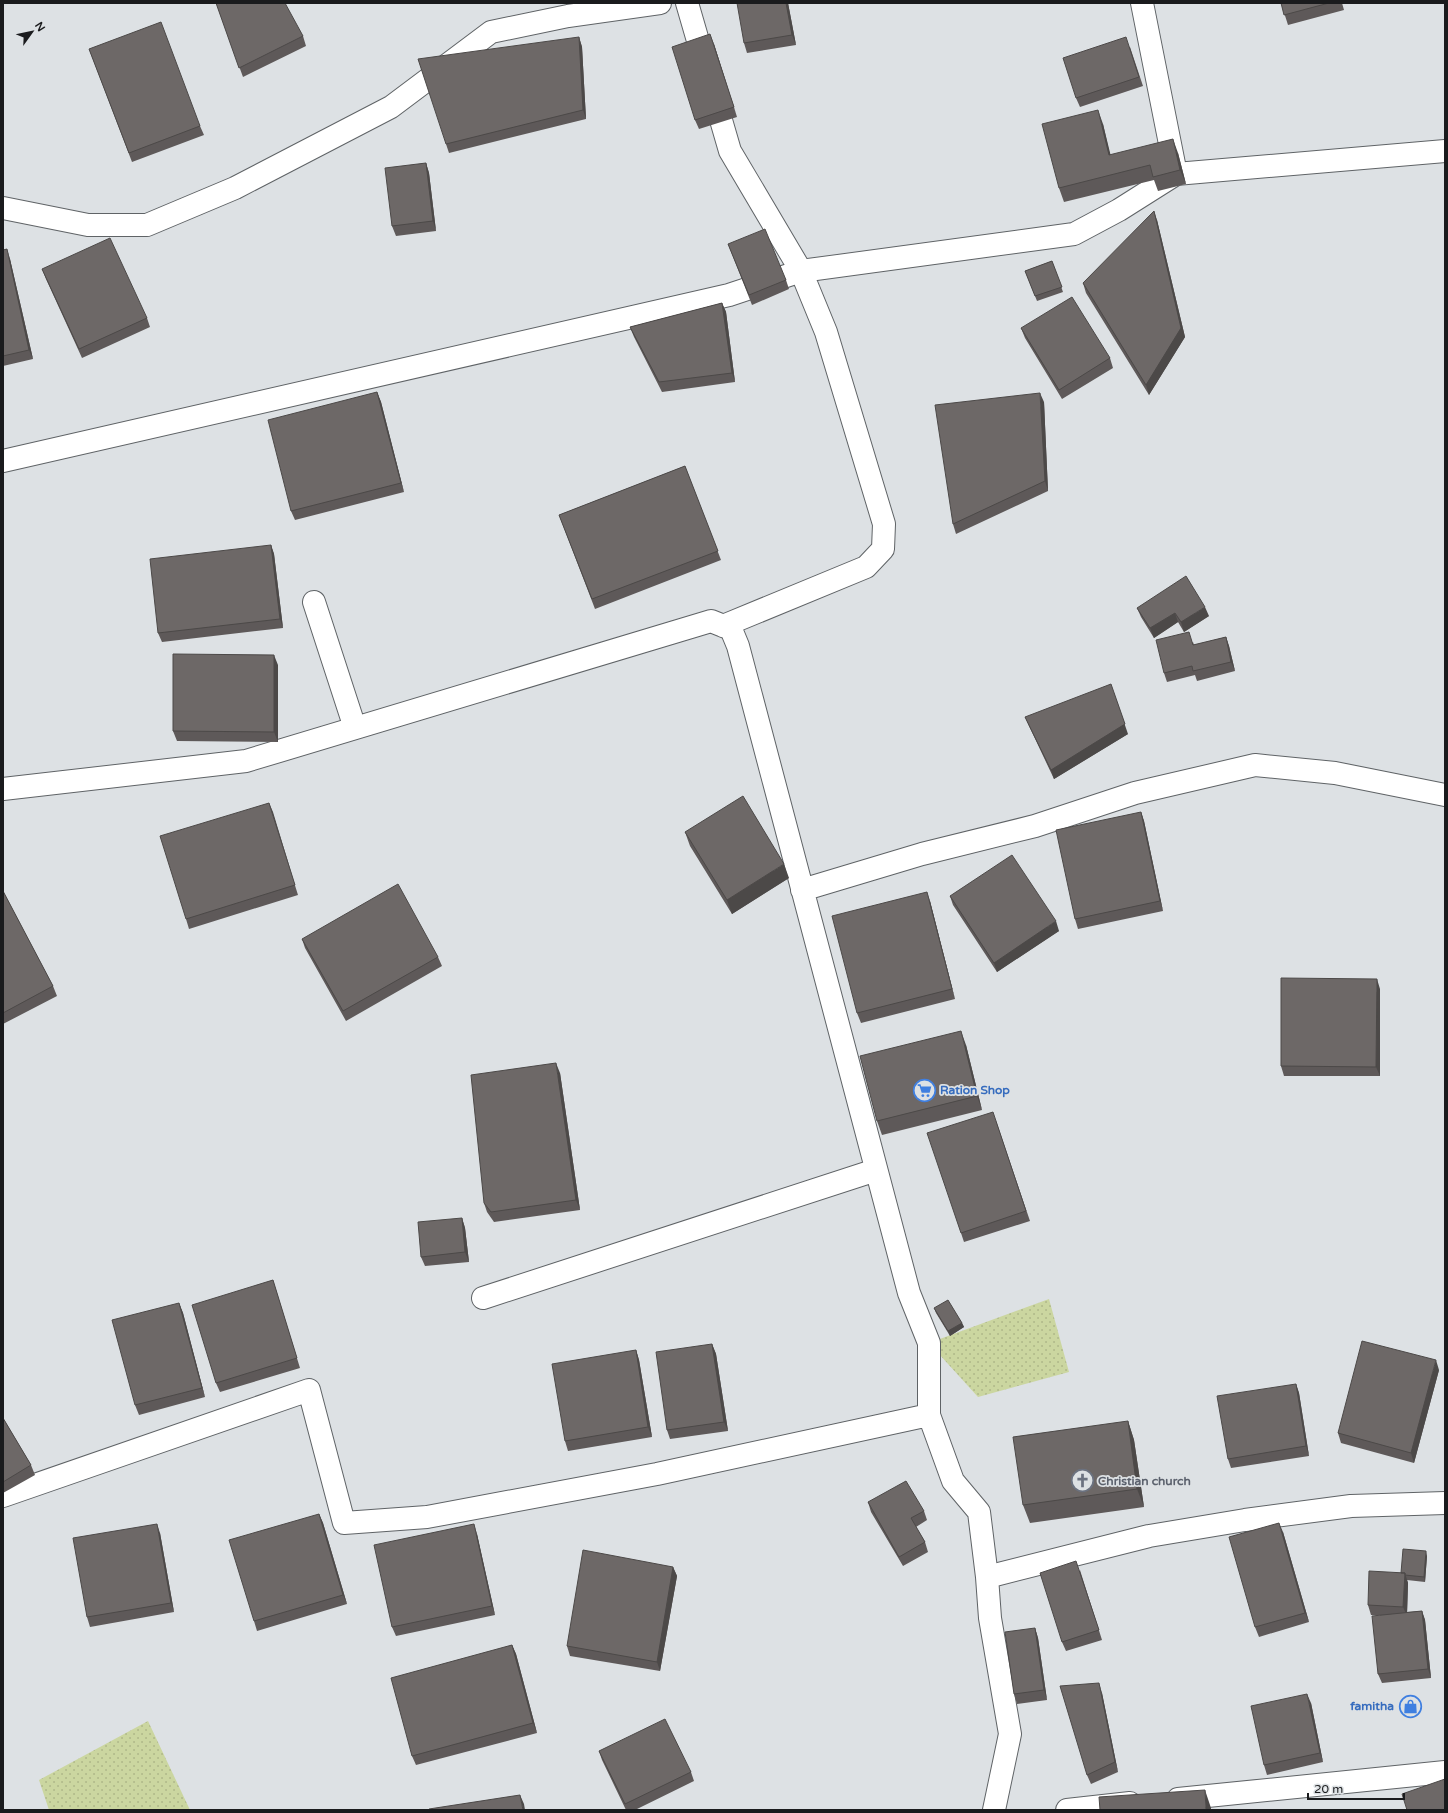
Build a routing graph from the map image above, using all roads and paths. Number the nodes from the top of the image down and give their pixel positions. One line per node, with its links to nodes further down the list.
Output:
1 (660, 3): 6 (street)
2 (687, 3): 7 (street)
3 (1142, 3): 5 (street)
4 (1445, 151): 5 (street)
5 (1176, 174): 7 (street)
6 (3, 208)
7 (801, 271): 8 (street); 10 (street)
8 (3, 461)
9 (314, 602): 11 (street)
10 (723, 626): 11 (street); 14 (street)
11 (355, 728): 12 (street)
12 (3, 789)
13 (1445, 795): 14 (street)
14 (802, 890): 15 (street)
15 (876, 1170): 16 (street); 17 (street)
16 (483, 1298)
17 (929, 1415): 18 (street); 20 (street)
18 (3, 1496)
19 (1445, 1503): 20 (street)
20 (987, 1577): 22 (street)
21 (1445, 1772): 23 (street)
22 (994, 1810)
23 (1067, 1810)

